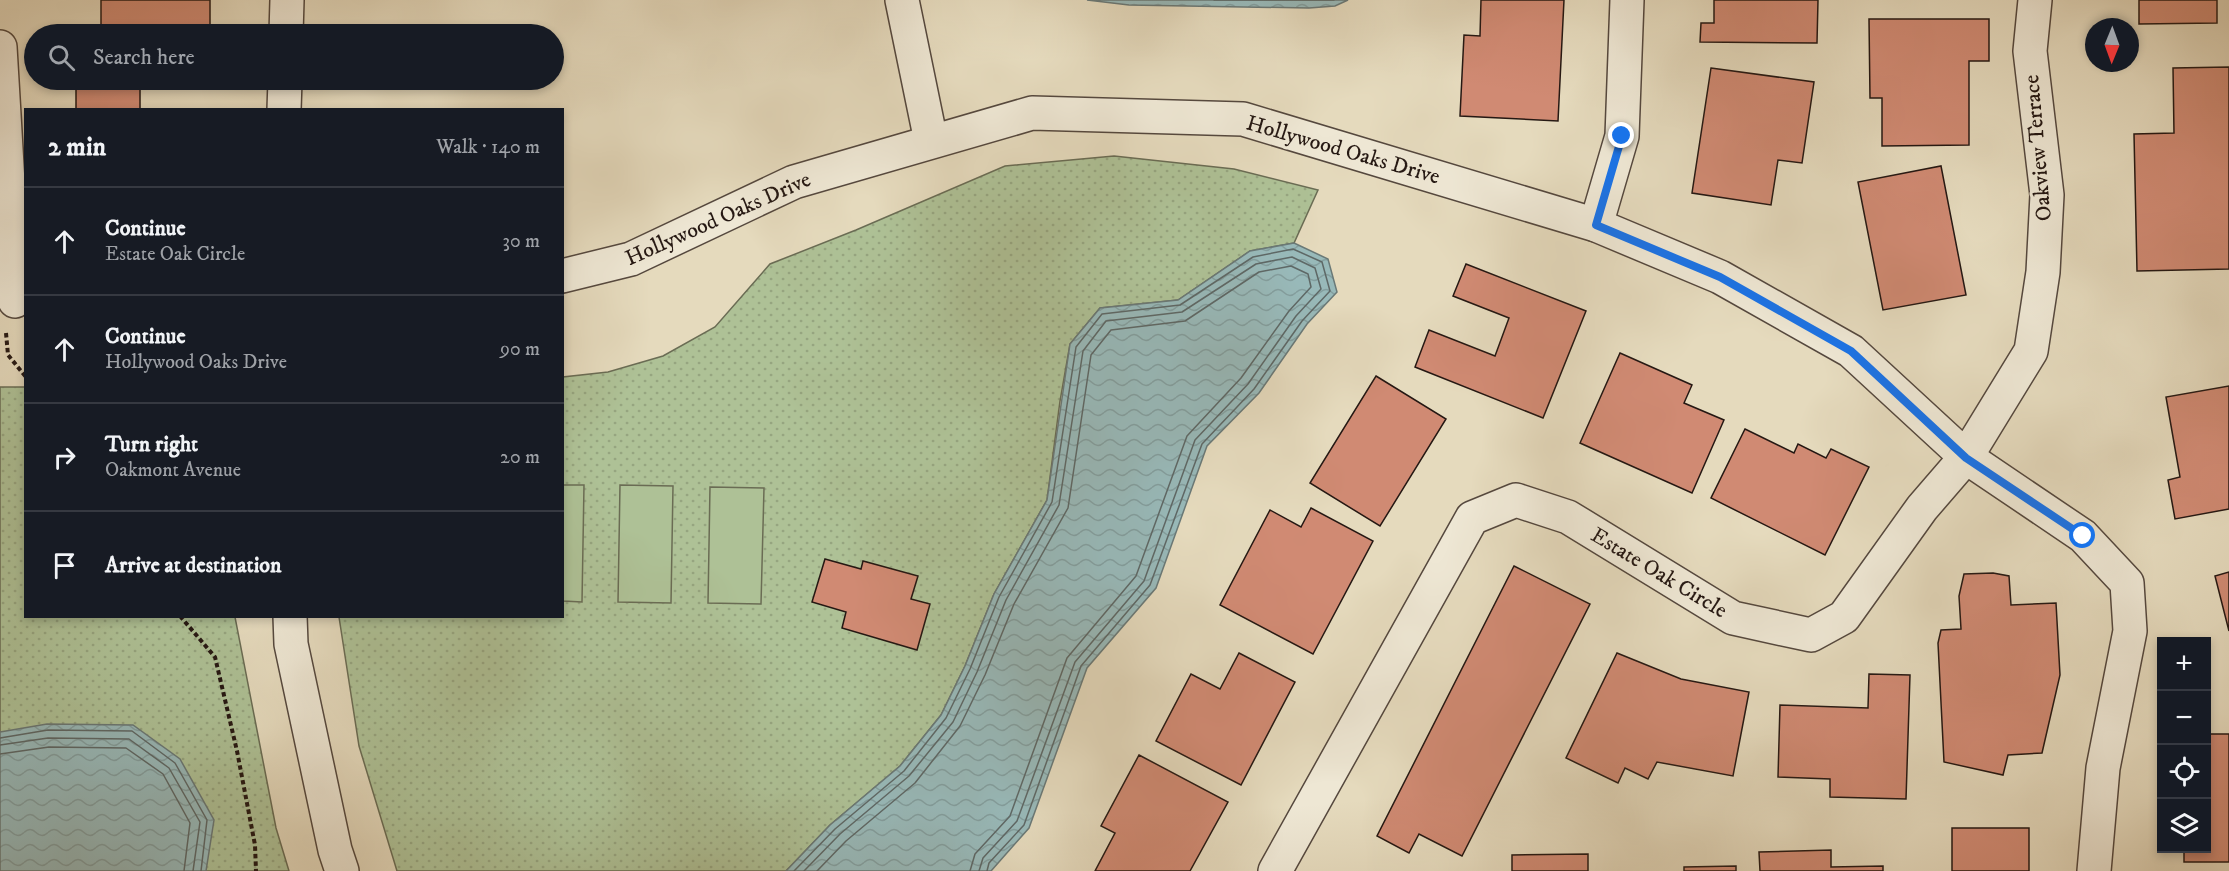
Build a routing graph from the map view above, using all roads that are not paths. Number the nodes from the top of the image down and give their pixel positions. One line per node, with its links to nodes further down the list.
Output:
1 (287, 0): 5 (street)
2 (902, 0): 9 (street)
3 (1627, 0): 10 (street)
4 (2035, 0): 13 (street, Oakview Terrace)
5 (286, 24)
6 (0, 47): 12 (street)
7 (285, 90): 8 (street)
8 (285, 108)
9 (931, 141): 10 (street, Hollywood Oaks Drive); 11 (street, Hollywood Oaks Drive)
10 (1596, 225): 13 (street, Hollywood Oaks Drive)
11 (564, 276)
12 (11, 302)
13 (1966, 458): 16 (street, Estate Oak Circle); 17 (street)
14 (291, 630): 15 (street)
15 (342, 871)
16 (1275, 871)
17 (2094, 871)

